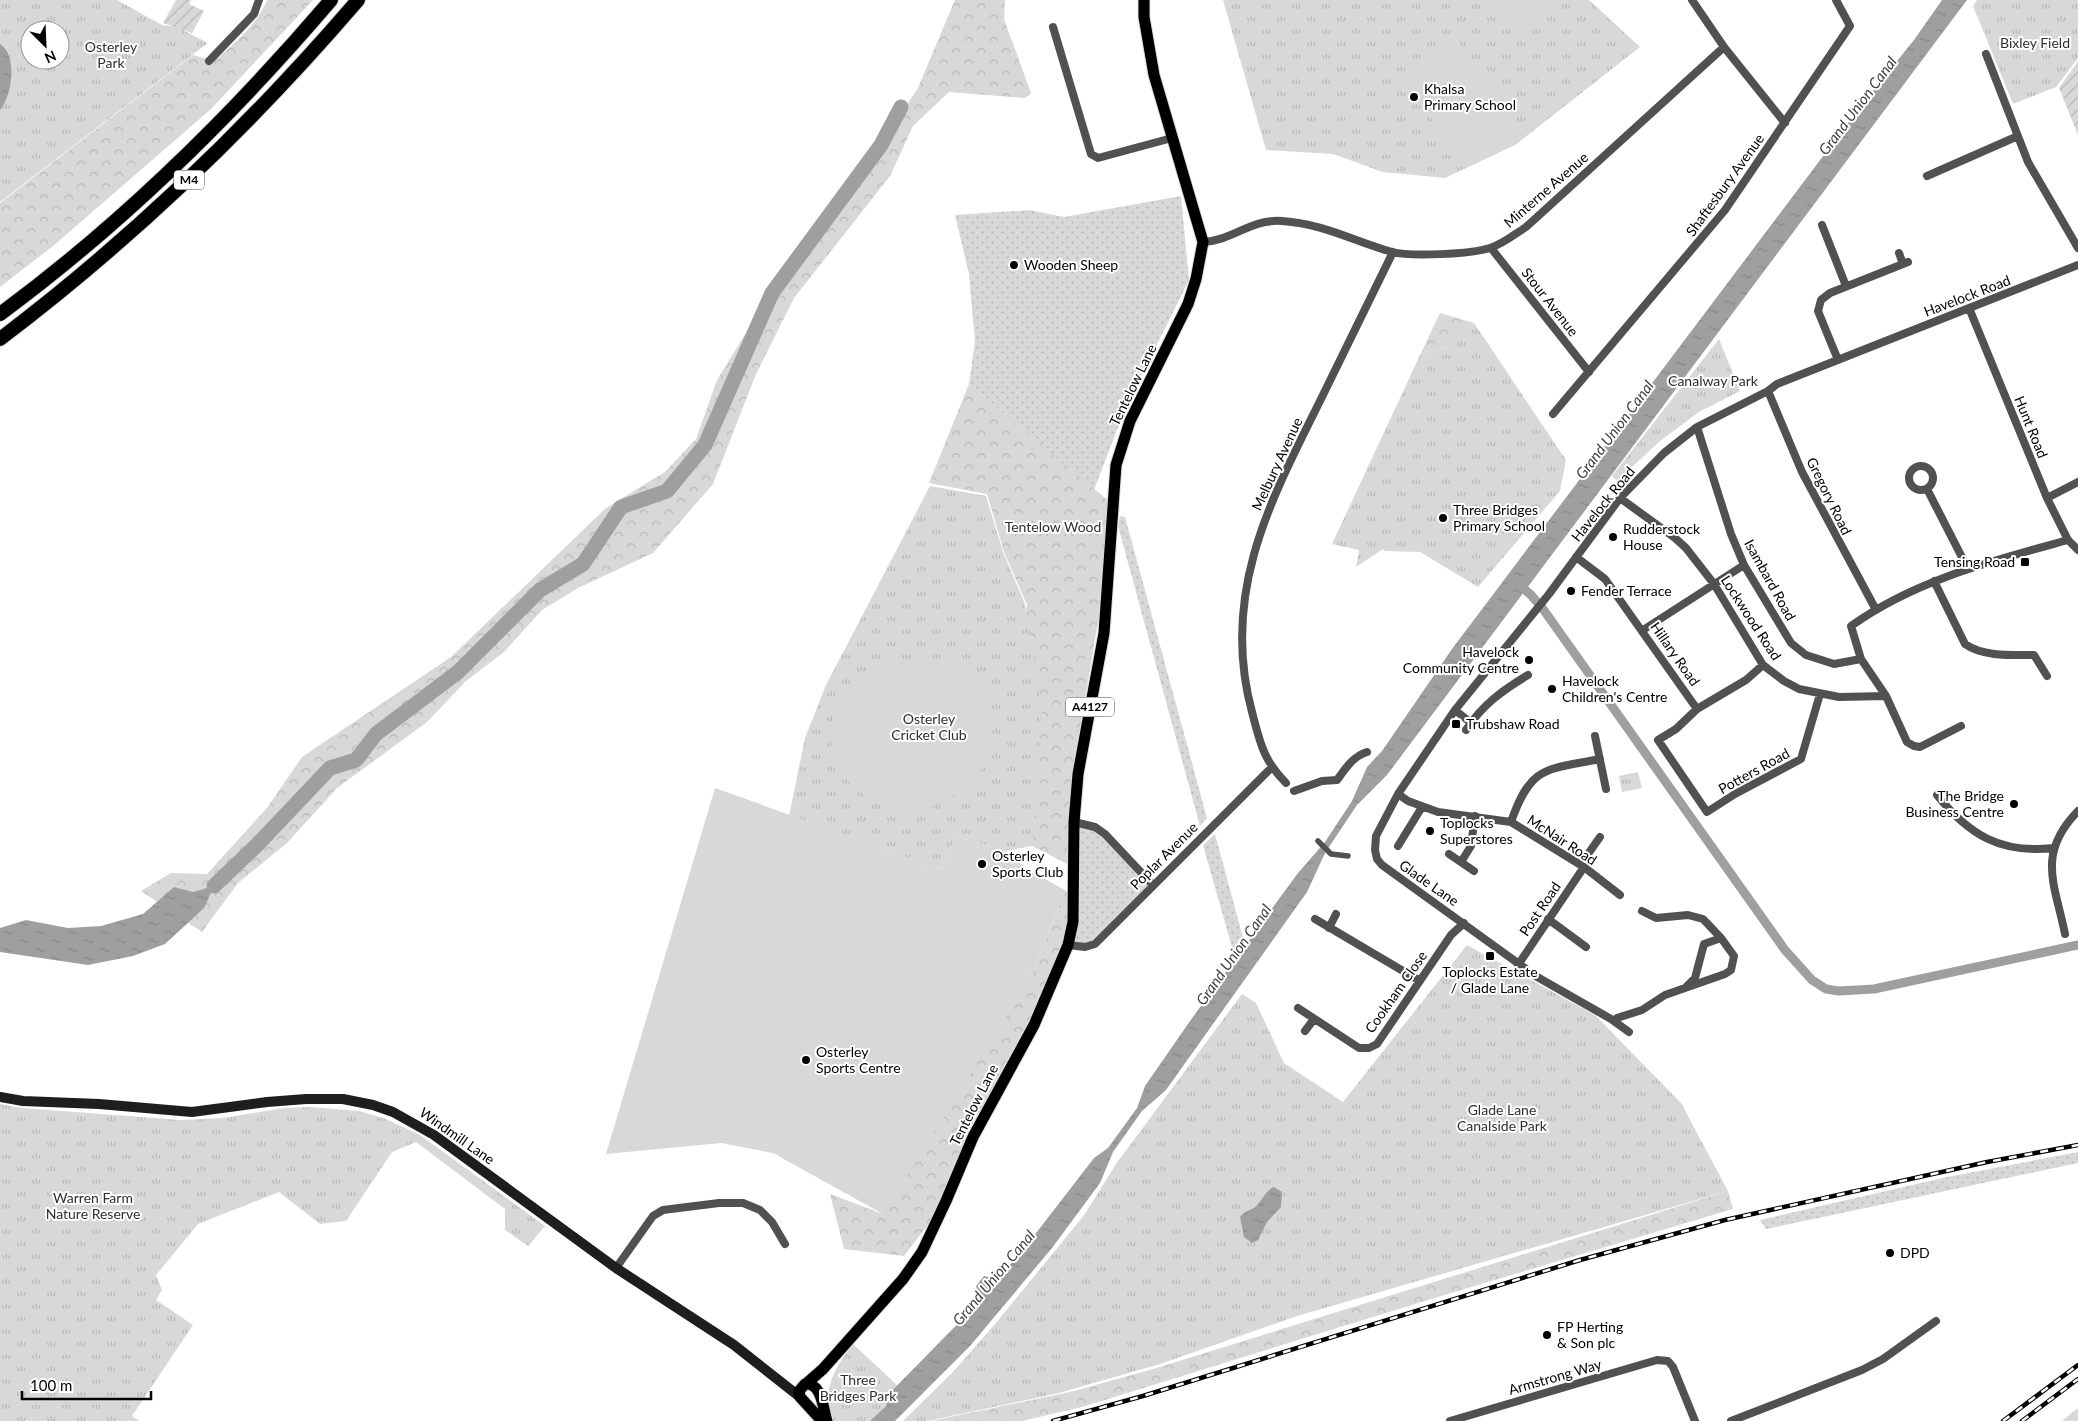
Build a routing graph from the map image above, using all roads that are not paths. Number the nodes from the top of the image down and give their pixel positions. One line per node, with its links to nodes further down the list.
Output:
1 (259, 0): 10 (street)
2 (331, 0): 24 (highway, M4)
3 (358, 0): 25 (highway, M4)
4 (1144, 0): 13 (main road, Tentelow Lane / A4127)
5 (1692, 0): 8 (street)
6 (1836, 0): 11 (street, Shaftesbury Avenue)
7 (1053, 27): 13 (street)
8 (1724, 46): 11 (street); 17 (street, Minterne Avenue)
9 (1986, 54): 12 (street)
10 (209, 61)
11 (1785, 123): 27 (street, Shaftesbury Avenue)
12 (2018, 136): 14 (street); 18 (street)
13 (1172, 138): 16 (main road, Tentelow Lane / A4127)
14 (1927, 176)
15 (1822, 224): 22 (street)
16 (1203, 242): 19 (street, Minterne Avenue); 67 (main road, Tentelow Lane / A4127)
17 (1491, 248): 19 (street, Minterne Avenue); 27 (street, Stour Avenue)
18 (2078, 248)
19 (1392, 252): 58 (street, Melbury Avenue)
20 (1899, 253): 22 (street)
21 (2078, 264): 23 (street, Havelock Road)
22 (1846, 286): 26 (street)
23 (1969, 308): 26 (street, Havelock Road); 34 (street, Hunt Road)
24 (0, 314)
25 (0, 339)
26 (1838, 360): 28 (street, Havelock Road)
27 (1589, 372): 29 (street, Shaftesbury Avenue)
28 (1768, 391): 30 (street, Havelock Road); 42 (street, Gregory Road)
29 (1553, 414)
30 (1697, 427): 33 (street, Havelock Road); 38 (street, Isambard Road)
31 (2078, 482): 34 (street)
32 (1927, 488): 39 (street)
33 (1620, 498): 37 (street, Havelock Road); 41 (street, Lockwood Road)
34 (2047, 498): 35 (street, Hunt Road)
35 (2068, 540): 36 (street, Hunt Road); 39 (street)
36 (2078, 550)
37 (1576, 557): 43 (street, Hillary Road); 51 (street, Havelock Road)
38 (1744, 565): 41 (street); 44 (street, Isambard Road)
39 (1968, 569): 40 (street)
40 (1934, 581): 42 (street); 47 (street)
41 (1714, 584): 43 (street); 45 (street, Lockwood Road)
42 (1875, 608): 44 (street)
43 (1643, 630): 50 (street, Hillary Road)
44 (1860, 659): 49 (street)
45 (1764, 665): 48 (street, Lockwood Road); 50 (street)
46 (1528, 675): 52 (street)
47 (2047, 676)
48 (1820, 694): 49 (street, Lockwood Road); 50 (street, Potters Road)
49 (1886, 696): 53 (street)
50 (1697, 709)
51 (1455, 710): 52 (street); 62 (street, Havelock Road)
52 (1471, 723): 54 (street)
53 (1961, 726)
54 (1466, 730)
55 (1595, 736): 57 (street)
56 (1366, 752): 61 (street)
57 (1600, 759): 60 (street); 68 (street)
58 (1271, 768): 59 (street, Melbury Avenue); 78 (street, Poplar Avenue)
59 (1286, 783)
60 (1606, 789)
61 (1294, 791)
62 (1398, 794): 64 (street, McNair Road); 85 (street, Glade Lane)
63 (1937, 795): 72 (street)
64 (1422, 807): 66 (street, McNair Road); 71 (street)
65 (2078, 811): 72 (street)
66 (1475, 816): 68 (street, McNair Road); 75 (street)
67 (1074, 822): 78 (street); 90 (main road, Tentelow Lane / A4127)
68 (1511, 822): 76 (street, McNair Road)
69 (1600, 838): 76 (street, Post Road)
70 (1318, 841): 74 (street)
71 (1398, 846)
72 (2053, 848): 87 (street)
73 (1449, 854): 75 (street)
74 (1348, 856)
75 (1461, 862): 77 (street)
76 (1584, 867): 79 (street, McNair Road); 83 (street, Post Road)
77 (1474, 871)
78 (1152, 884): 90 (street, Poplar Avenue)
79 (1620, 895)
80 (1642, 911): 84 (street)
81 (1336, 914): 86 (street)
82 (1315, 919): 86 (street)
83 (1548, 919): 91 (street); 92 (street, Post Road)
84 (1707, 922): 88 (street); 89 (street)
85 (1464, 923): 92 (street, Glade Lane); 93 (street, Cookham Close)
86 (1329, 928): 93 (street)
87 (2064, 931)
88 (1721, 938): 89 (street); 94 (street)
89 (1704, 944): 94 (street)
90 (1068, 945): 104 (main road, Tentelow Lane / A4127)
91 (1586, 947)
92 (1525, 969): 97 (street, Glade Lane)
93 (1420, 981): 96 (street, Cookham Close)
94 (1685, 988): 97 (street)
95 (1298, 1008): 96 (street, Cookham Close)
96 (1314, 1019): 98 (street)
97 (1614, 1021): 99 (street, Glade Lane)
98 (1305, 1031)
99 (1629, 1032)
100 (0, 1097): 102 (main road, Windmill Lane)
101 (785, 1244): 102 (street)
102 (616, 1268): 104 (main road, Windmill Lane)
103 (1936, 1321): 109 (street)
104 (808, 1391): 105 (main road, Windmill Lane); 106 (main road)
105 (822, 1421)
106 (827, 1421)
107 (1450, 1421): 108 (street, Armstrong Way)
108 (1695, 1421)
109 (1731, 1421)

